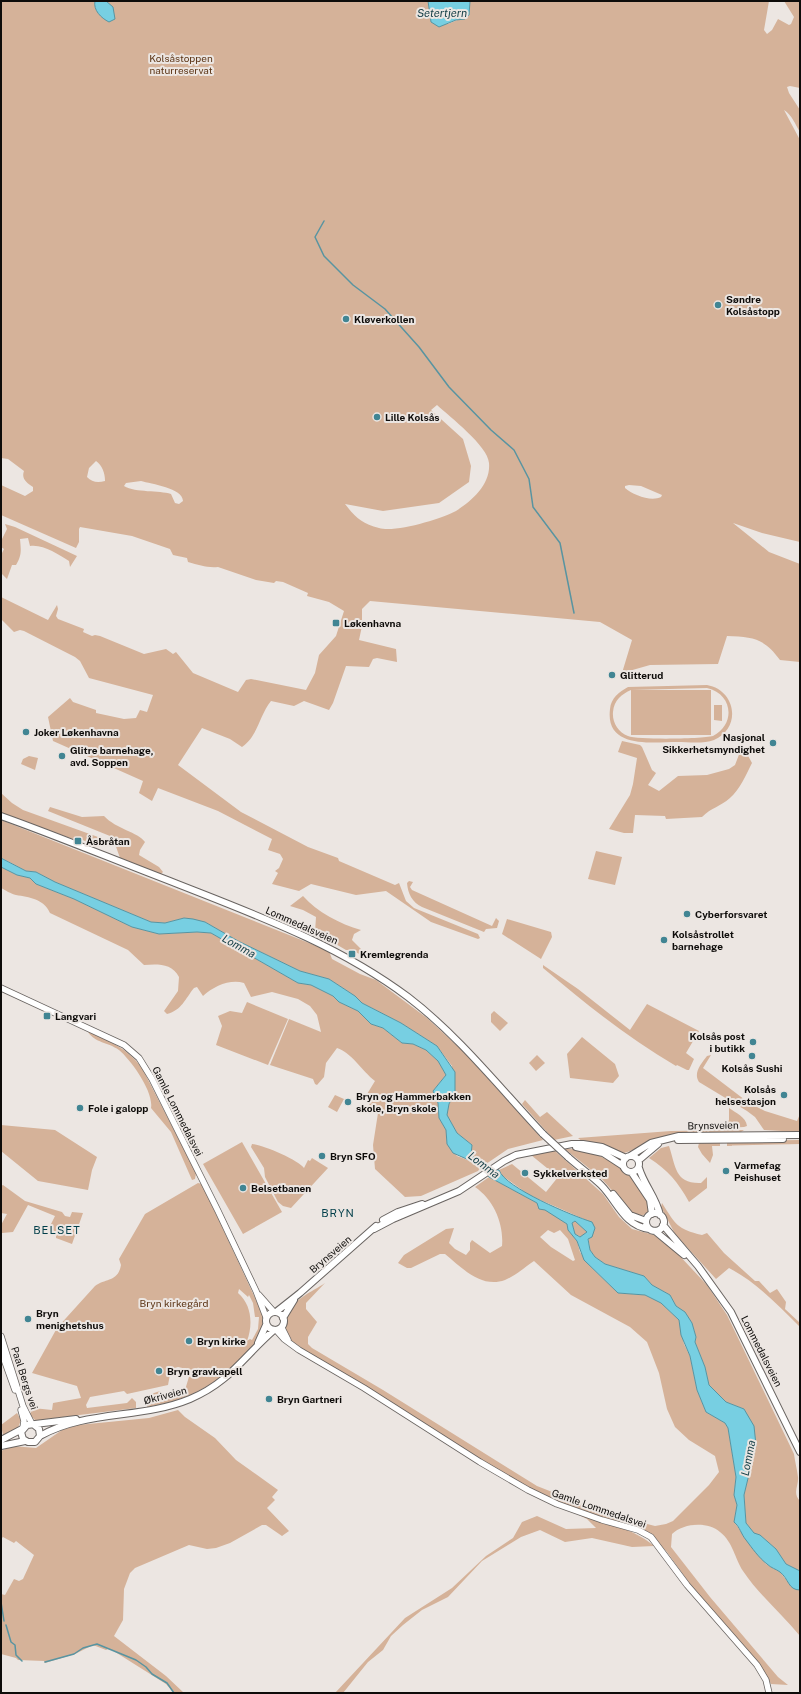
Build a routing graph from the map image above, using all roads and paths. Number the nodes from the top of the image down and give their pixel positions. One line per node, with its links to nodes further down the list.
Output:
1 (1, 816): 10 (main road, Lommedalsveien, bridge)
2 (1, 988): 17 (street, Gamle Lommedalsvei)
3 (800, 1137): 5 (main road, Brynsveien); 6 (main road, Brynsveien)
4 (564, 1146): 5 (main road); 7 (main road); 18 (main road, Brynsveien)
5 (628, 1157): 6 (main road); 7 (main road)
6 (639, 1160): 8 (main road)
7 (623, 1166): 9 (main road)
8 (639, 1168): 9 (main road); 12 (main road)
9 (632, 1172): 11 (main road)
10 (604, 1187): 13 (main road, Lommedalsveien); 15 (main road, Lommedalsveien)
11 (652, 1214): 12 (main road); 13 (main road)
12 (660, 1215): 14 (main road)
13 (646, 1220): 15 (main road)
14 (663, 1225): 15 (main road); 16 (main road, Lommedalsveien)
15 (652, 1230): 16 (main road, Lommedalsveien)
16 (698, 1268): 34 (main road, Lommedalsveien)
17 (256, 1291): 19 (street, Gamle Lommedalsvei); 20 (street, Gamle Lommedalsvei)
18 (300, 1294): 19 (main road, Brynsveien); 21 (main road, Brynsveien)
19 (275, 1312): 20 (main road); 21 (main road)
20 (266, 1317): 22 (main road)
21 (284, 1318): 23 (main road)
22 (266, 1325): 23 (main road); 25 (main road, Økriveien)
23 (277, 1329): 25 (main road, Økriveien); 36 (street, Gamle Lommedalsvei)
24 (1, 1336): 28 (street, Paal Bergs vei)
25 (255, 1349): 27 (main road, Økriveien)
26 (1, 1351): 29 (street, Paal Bergs vei)
27 (87, 1419): 28 (main road, Økriveien); 30 (main road, Økriveien)
28 (33, 1424): 29 (main road); 30 (main road)
29 (22, 1429): 31 (main road); 32 (main road)
30 (40, 1436): 32 (main road)
31 (1, 1440)
32 (25, 1441): 33 (main road)
33 (1, 1446)
34 (799, 1450): 35 (main road, Lommedalsveien)
35 (800, 1458)
36 (769, 1693)

